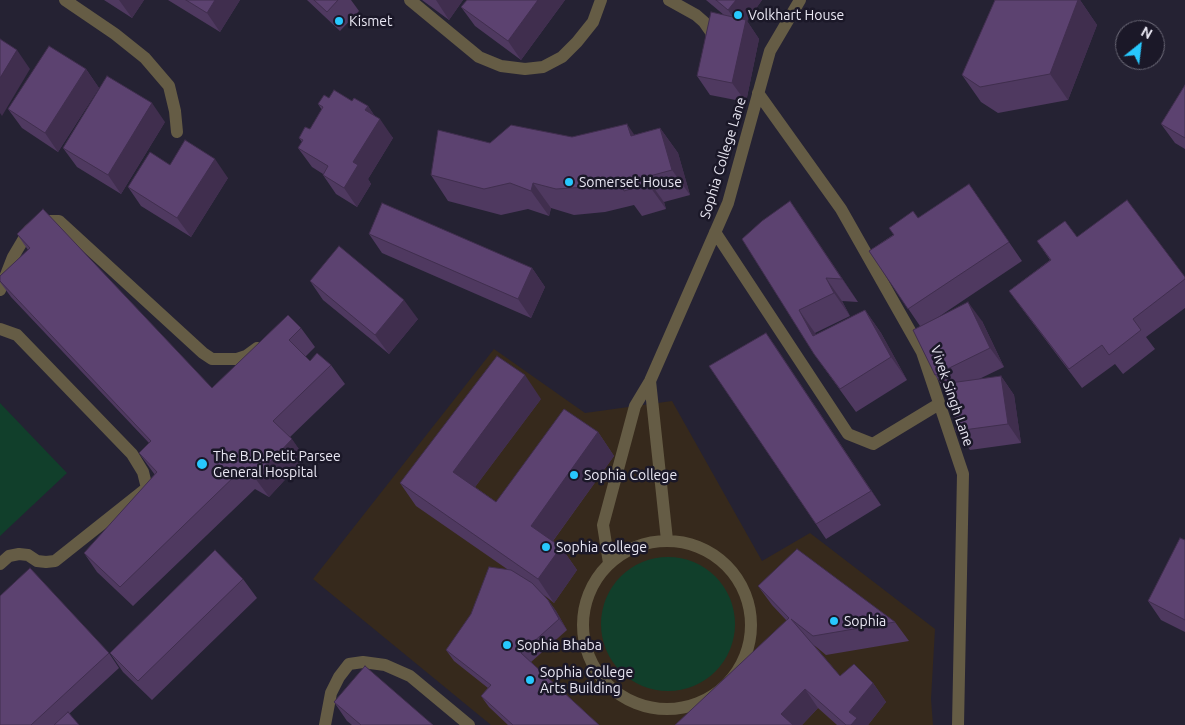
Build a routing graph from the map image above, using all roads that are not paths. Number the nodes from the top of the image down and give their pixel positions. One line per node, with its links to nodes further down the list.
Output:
1 (65, 0): 8 (street)
2 (410, 0): 3 (street)
3 (601, 0)
4 (669, 0): 6 (street)
5 (800, 0): 7 (street, Sophia College Lane)
6 (712, 51)
7 (758, 93): 9 (street, Sophia College Lane); 14 (street, Vivek Singh Lane)
8 (177, 132)
9 (715, 232): 13 (street, Sophia College Lane); 14 (street)
10 (0, 290): 12 (street)
11 (0, 330): 17 (street)
12 (268, 339)
13 (650, 381): 15 (street); 16 (street, Sophia College Lane)
14 (939, 404): 20 (street, Vivek Singh Lane)
15 (667, 540): 16 (street); 16 (street)
16 (609, 563)
17 (0, 564)
18 (325, 725): 19 (street)
19 (470, 725)
20 (958, 725)

